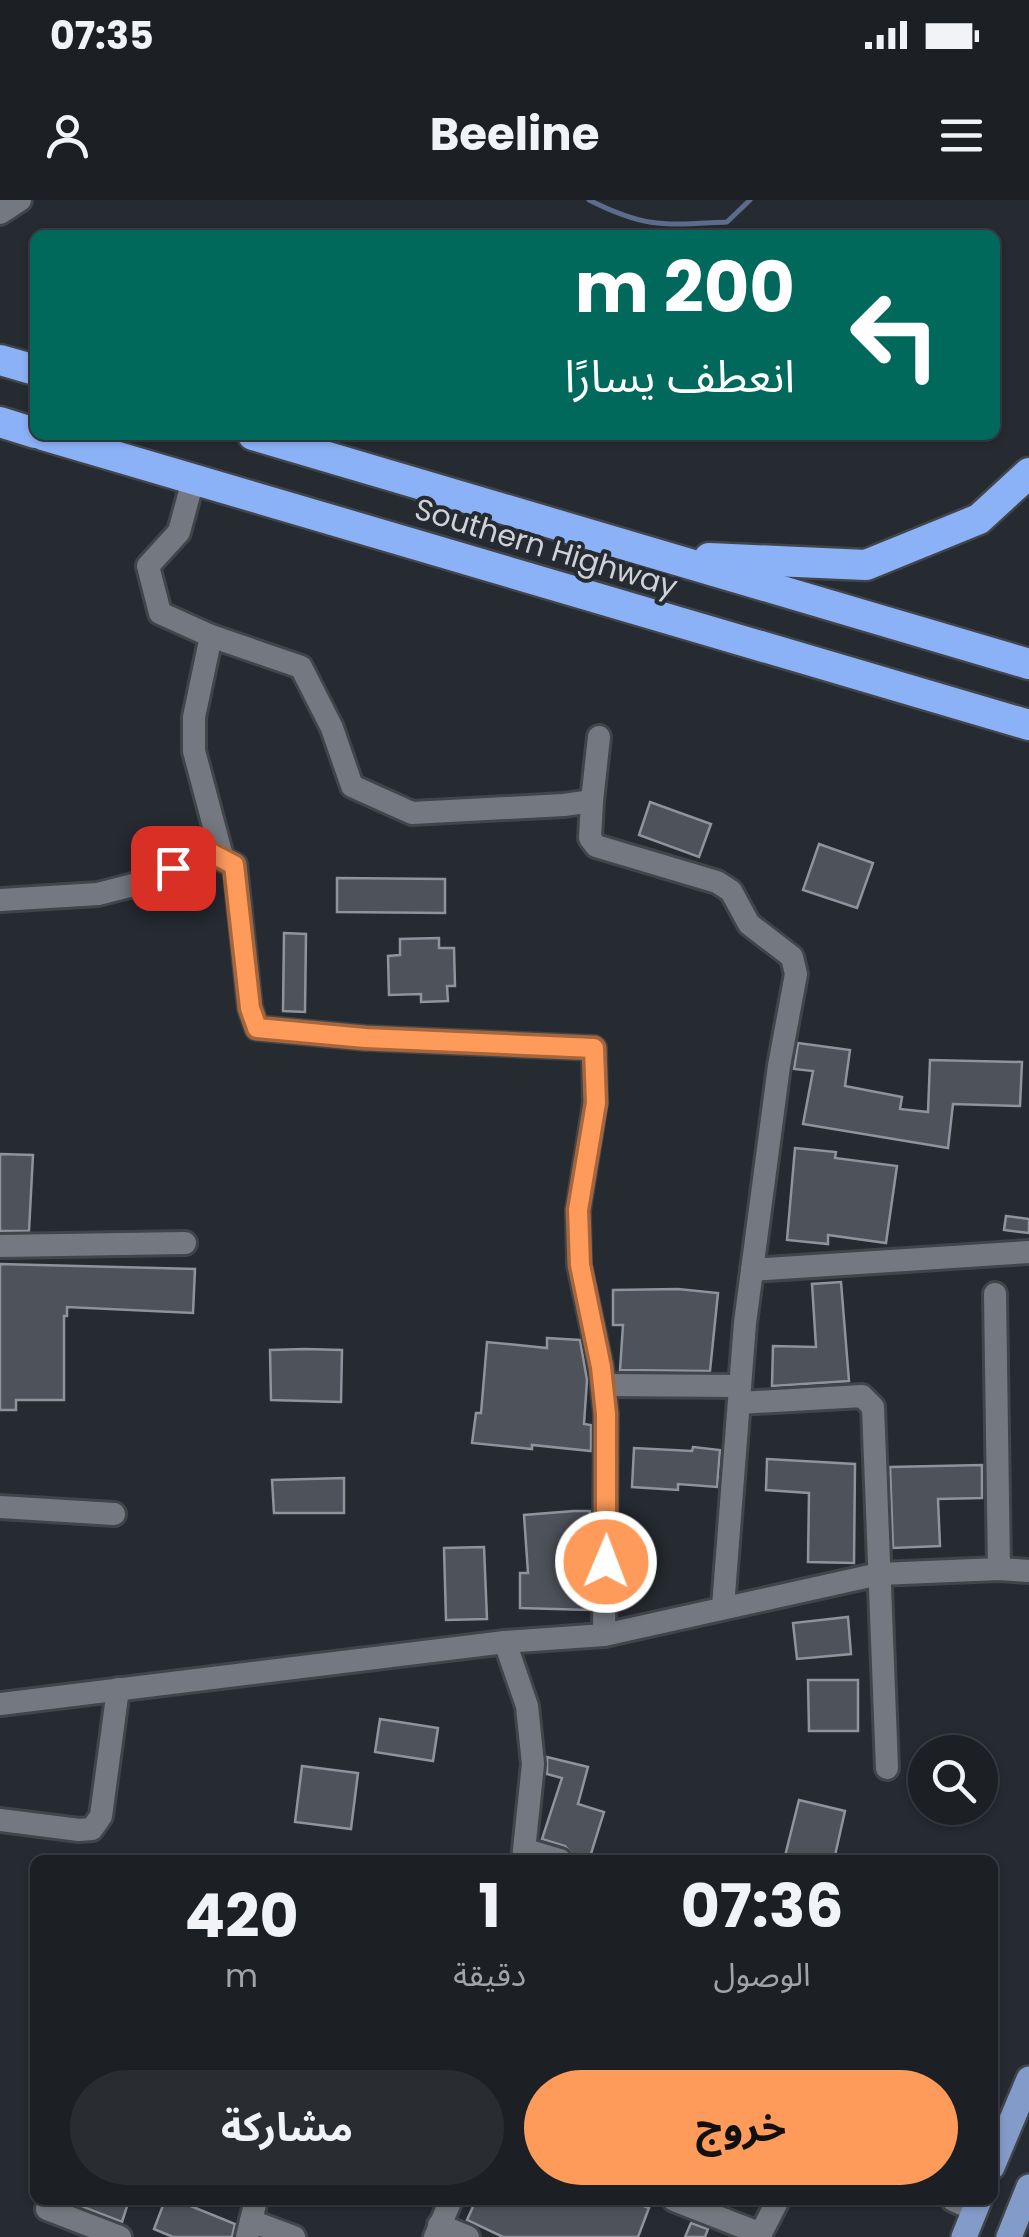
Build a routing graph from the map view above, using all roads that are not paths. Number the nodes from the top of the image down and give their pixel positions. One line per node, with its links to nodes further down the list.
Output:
1 (20, 200): 2 (street)
2 (0, 213)
3 (0, 360): 4 (highway)
4 (30, 369)
5 (0, 422): 6 (highway)
6 (30, 431)
7 (60, 440): 10 (highway, Southern Highway)
8 (270, 440): 11 (highway, Southern Highway)
9 (1029, 473): 11 (highway)
10 (193, 480): 12 (street); 14 (highway, Southern Highway)
11 (655, 554): 13 (highway, Southern Highway)
12 (211, 636): 18 (street); 19 (street)
13 (1029, 664)
14 (928, 698): 15 (highway, Southern Highway); 17 (highway)
15 (1029, 725)
16 (599, 737): 18 (street)
17 (1029, 742)
18 (592, 801): 24 (street)
19 (223, 860): 20 (street); 26 (street)
20 (0, 900)
21 (185, 1242): 22 (street)
22 (0, 1246)
23 (1029, 1252): 24 (street)
24 (752, 1270): 27 (street)
25 (996, 1294): 30 (street)
26 (603, 1385): 27 (street); 34 (street)
27 (740, 1394): 32 (street); 33 (street)
28 (0, 1507): 29 (street)
29 (114, 1514)
30 (999, 1569): 31 (street); 32 (street)
31 (1029, 1571)
32 (879, 1574): 33 (street); 38 (street)
33 (724, 1606): 34 (street)
34 (604, 1635): 35 (street)
35 (504, 1642): 36 (street); 40 (street)
36 (118, 1689): 37 (street); 39 (street)
37 (0, 1704)
38 (887, 1768)
39 (0, 1820)
40 (524, 1855)
41 (1029, 2080): 42 (main road)
42 (998, 2153)
43 (1029, 2187): 56 (main road)
44 (449, 2205): 50 (street)
45 (686, 2205): 51 (street)
46 (776, 2205): 51 (street)
47 (969, 2205): 55 (main road)
48 (47, 2209): 52 (street)
49 (251, 2219): 53 (street)
50 (437, 2231): 54 (street)
51 (760, 2236)
52 (120, 2237)
53 (294, 2237)
54 (468, 2237)
55 (964, 2237)
56 (1009, 2237)

